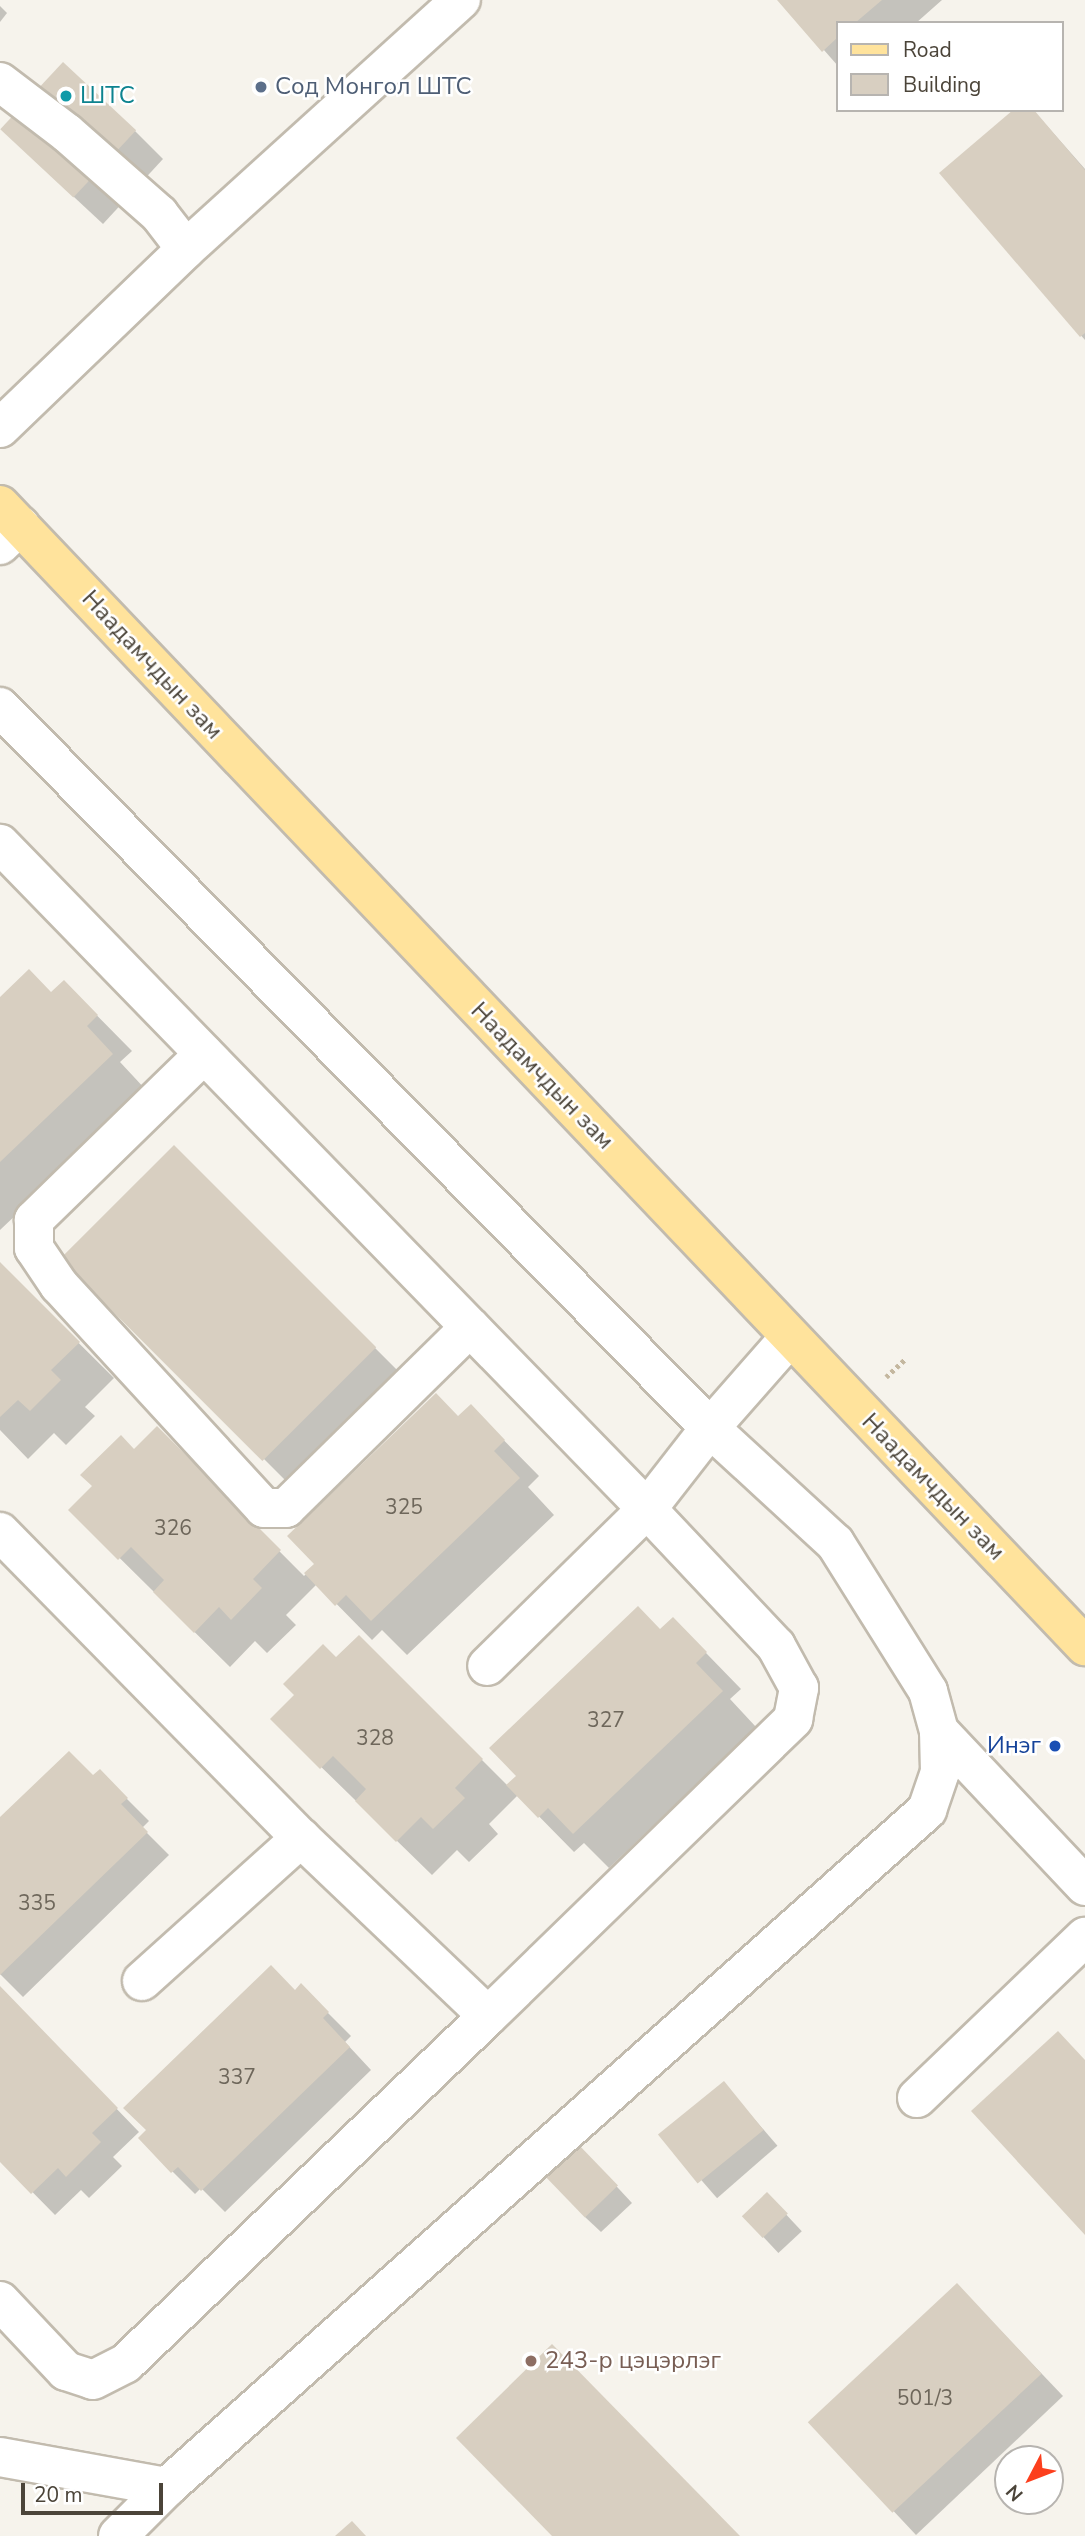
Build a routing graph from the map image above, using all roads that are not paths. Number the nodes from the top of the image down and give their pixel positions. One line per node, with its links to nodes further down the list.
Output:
1 (461, 0): 3 (street)
2 (0, 82): 3 (street)
3 (186, 249): 4 (street)
4 (0, 428)
5 (7, 525): 10 (main road, Наадамчдын зам)
6 (0, 707): 11 (street)
7 (0, 844): 8 (street)
8 (204, 1054): 9 (street); 9 (street)
9 (470, 1327): 12 (street)
10 (790, 1337): 11 (street); 14 (main road, Наадамчдын зам)
11 (710, 1428): 12 (street); 16 (street)
12 (647, 1508): 15 (street); 21 (street)
13 (0, 1532): 17 (street)
14 (1085, 1646)
15 (488, 1666)
16 (939, 1731): 18 (street); 25 (street)
17 (301, 1838): 20 (street); 21 (street)
18 (1085, 1886)
19 (1085, 1937): 22 (street)
20 (142, 1981)
21 (488, 2016): 23 (street)
22 (918, 2098)
23 (0, 2301)
24 (0, 2457): 25 (street)
25 (167, 2487): 26 (street)
26 (118, 2536)

